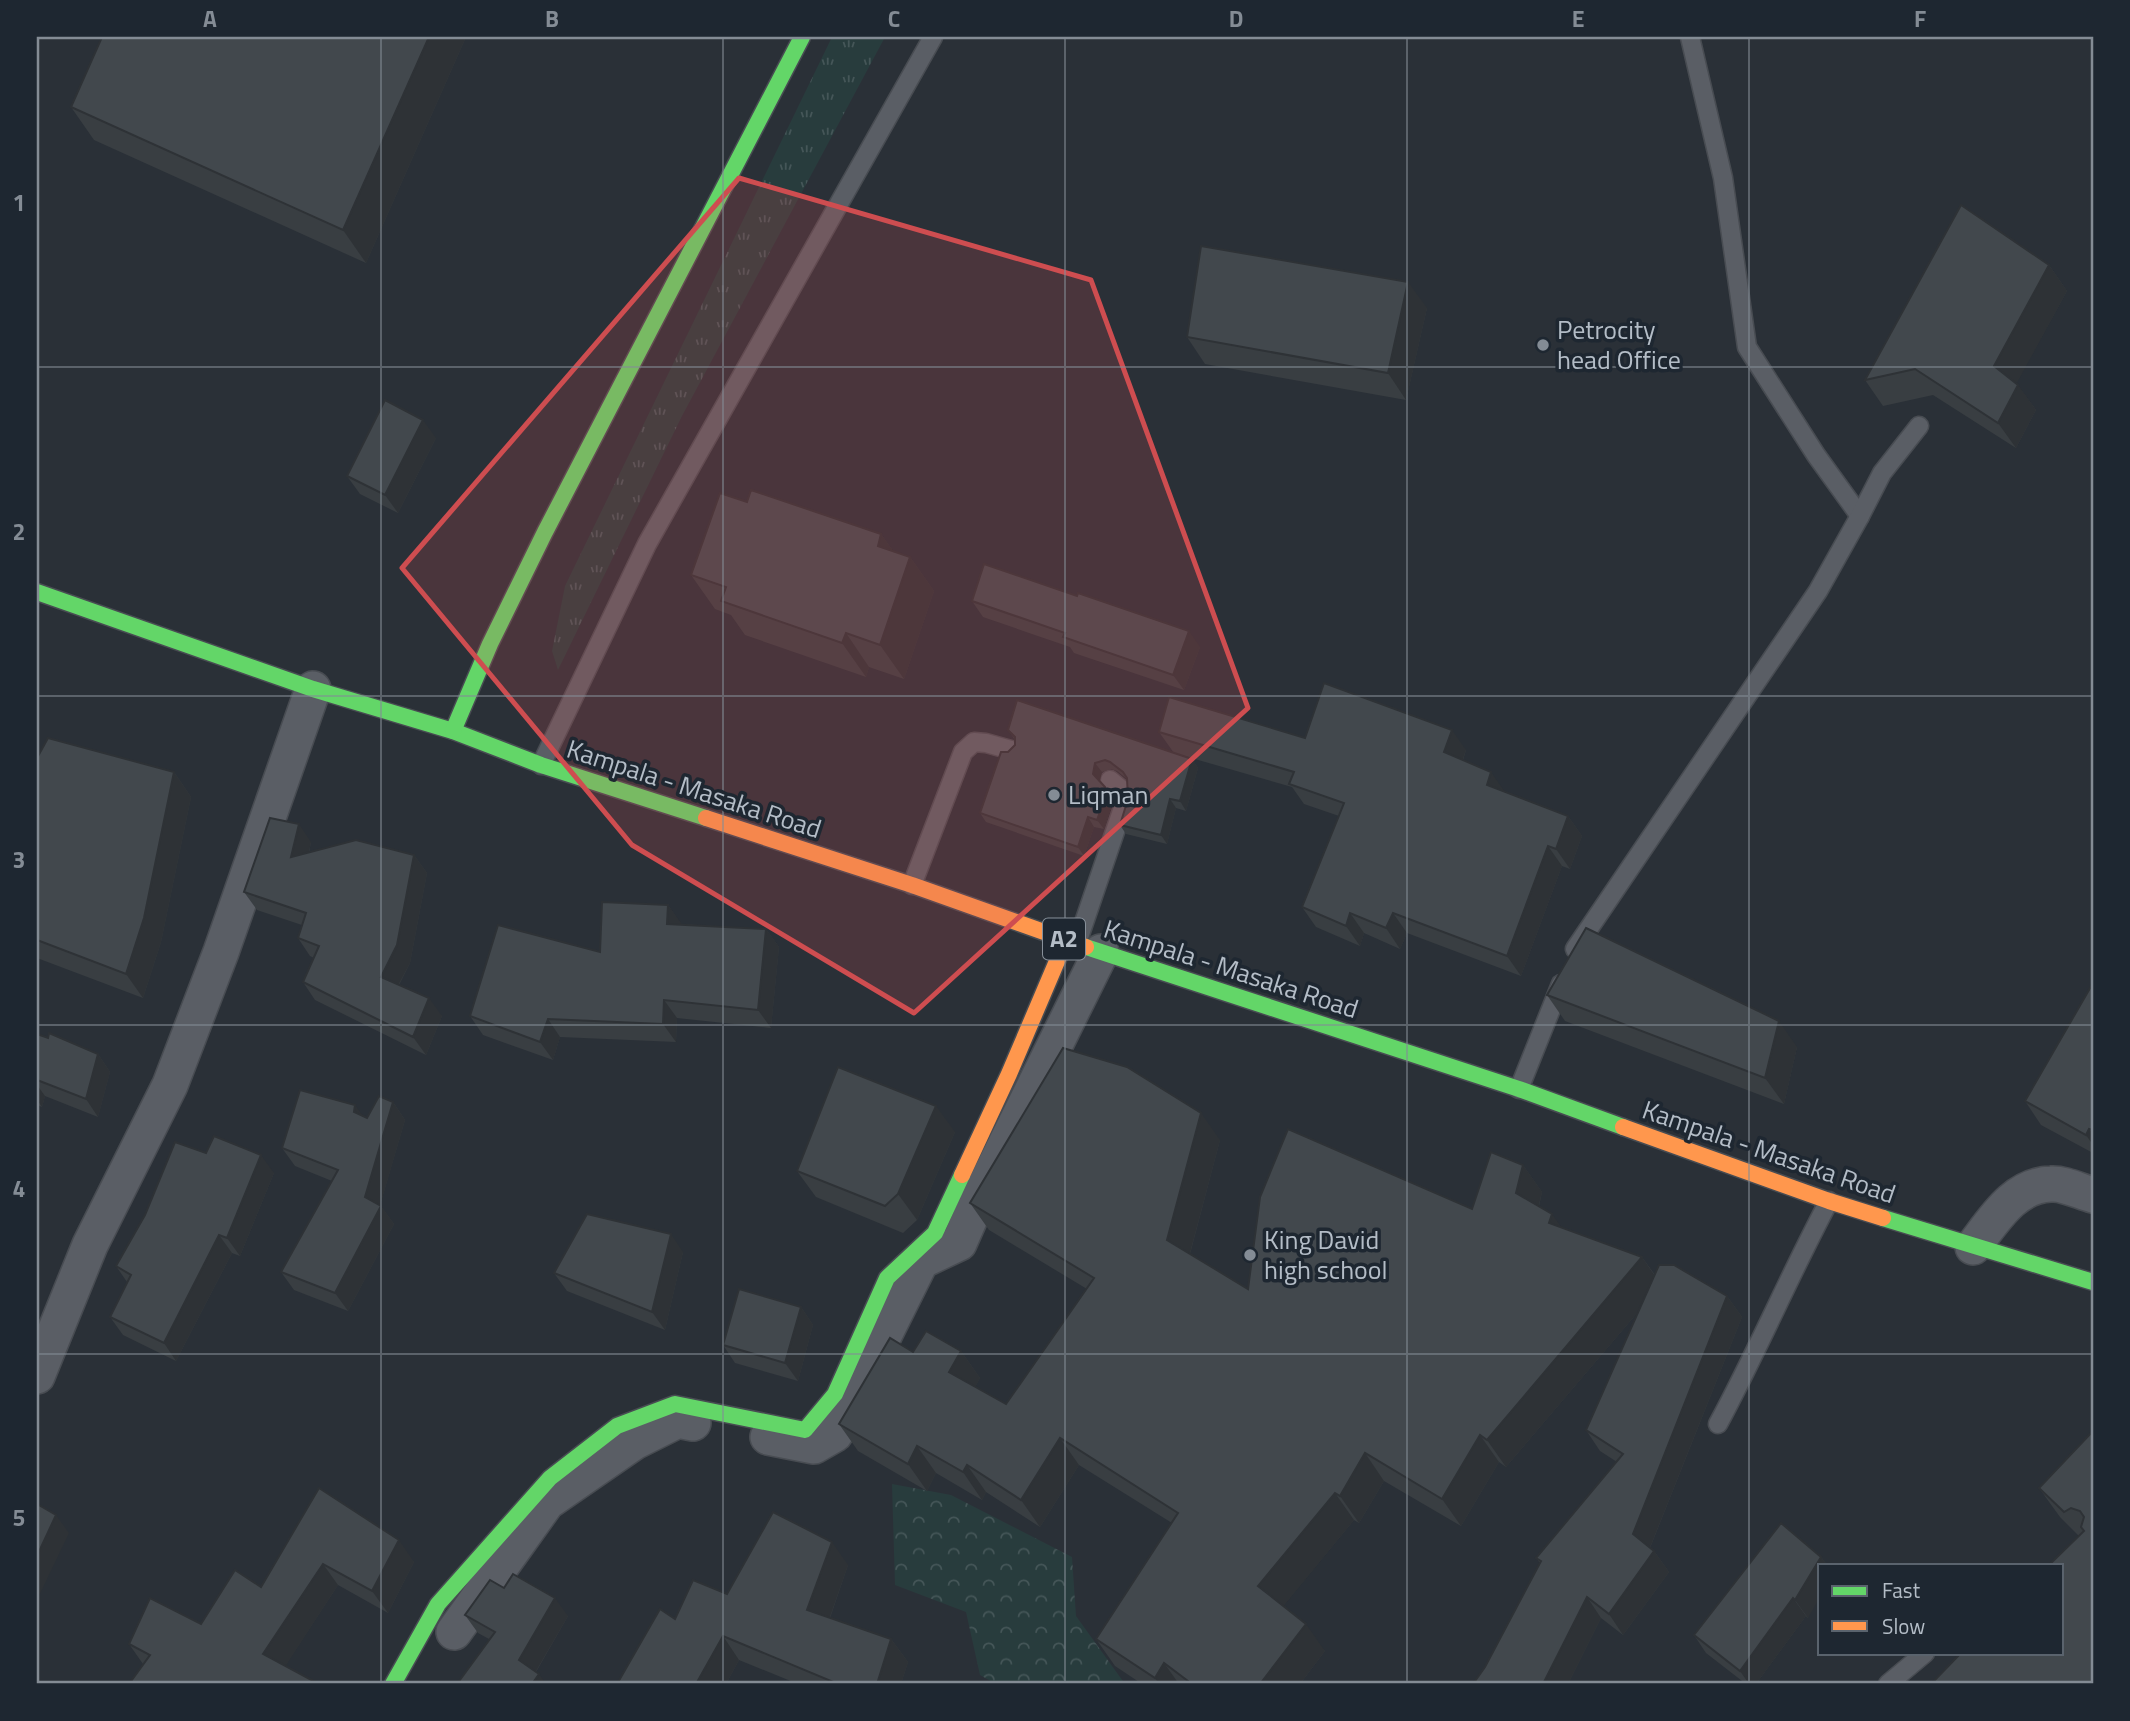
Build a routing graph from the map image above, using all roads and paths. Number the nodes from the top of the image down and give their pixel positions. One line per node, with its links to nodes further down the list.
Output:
1 (802, 37): 8 (main road)
2 (933, 37): 10 (lane)
3 (1690, 37): 5 (lane)
4 (1919, 426): 5 (lane)
5 (1860, 516): 14 (lane)
6 (37, 592): 7 (main road, Kampala - Masaka Road / A2)
7 (313, 689): 8 (main road, Kampala - Masaka Road / A2); 19 (street)
8 (453, 731): 10 (main road, Kampala - Masaka Road / A2)
9 (1011, 750): 12 (lane)
10 (541, 765): 12 (main road, Kampala - Masaka Road / A2)
11 (1110, 780): 13 (lane)
12 (912, 885): 13 (main road, Kampala - Masaka Road / A2)
13 (1081, 945): 14 (main road, Kampala - Masaka Road / A2); 21 (street); 23 (main road)
14 (1519, 1089): 16 (main road, Kampala - Masaka Road / A2)
15 (2093, 1195): 17 (street)
16 (1829, 1201): 17 (main road, Kampala - Masaka Road / A2); 20 (lane)
17 (1973, 1247): 18 (main road, Kampala - Masaka Road / A2)
18 (2093, 1282)
19 (37, 1376)
20 (1718, 1423)
21 (454, 1632)
22 (1924, 1654): 24 (lane)
23 (393, 1684)
24 (1888, 1684)

